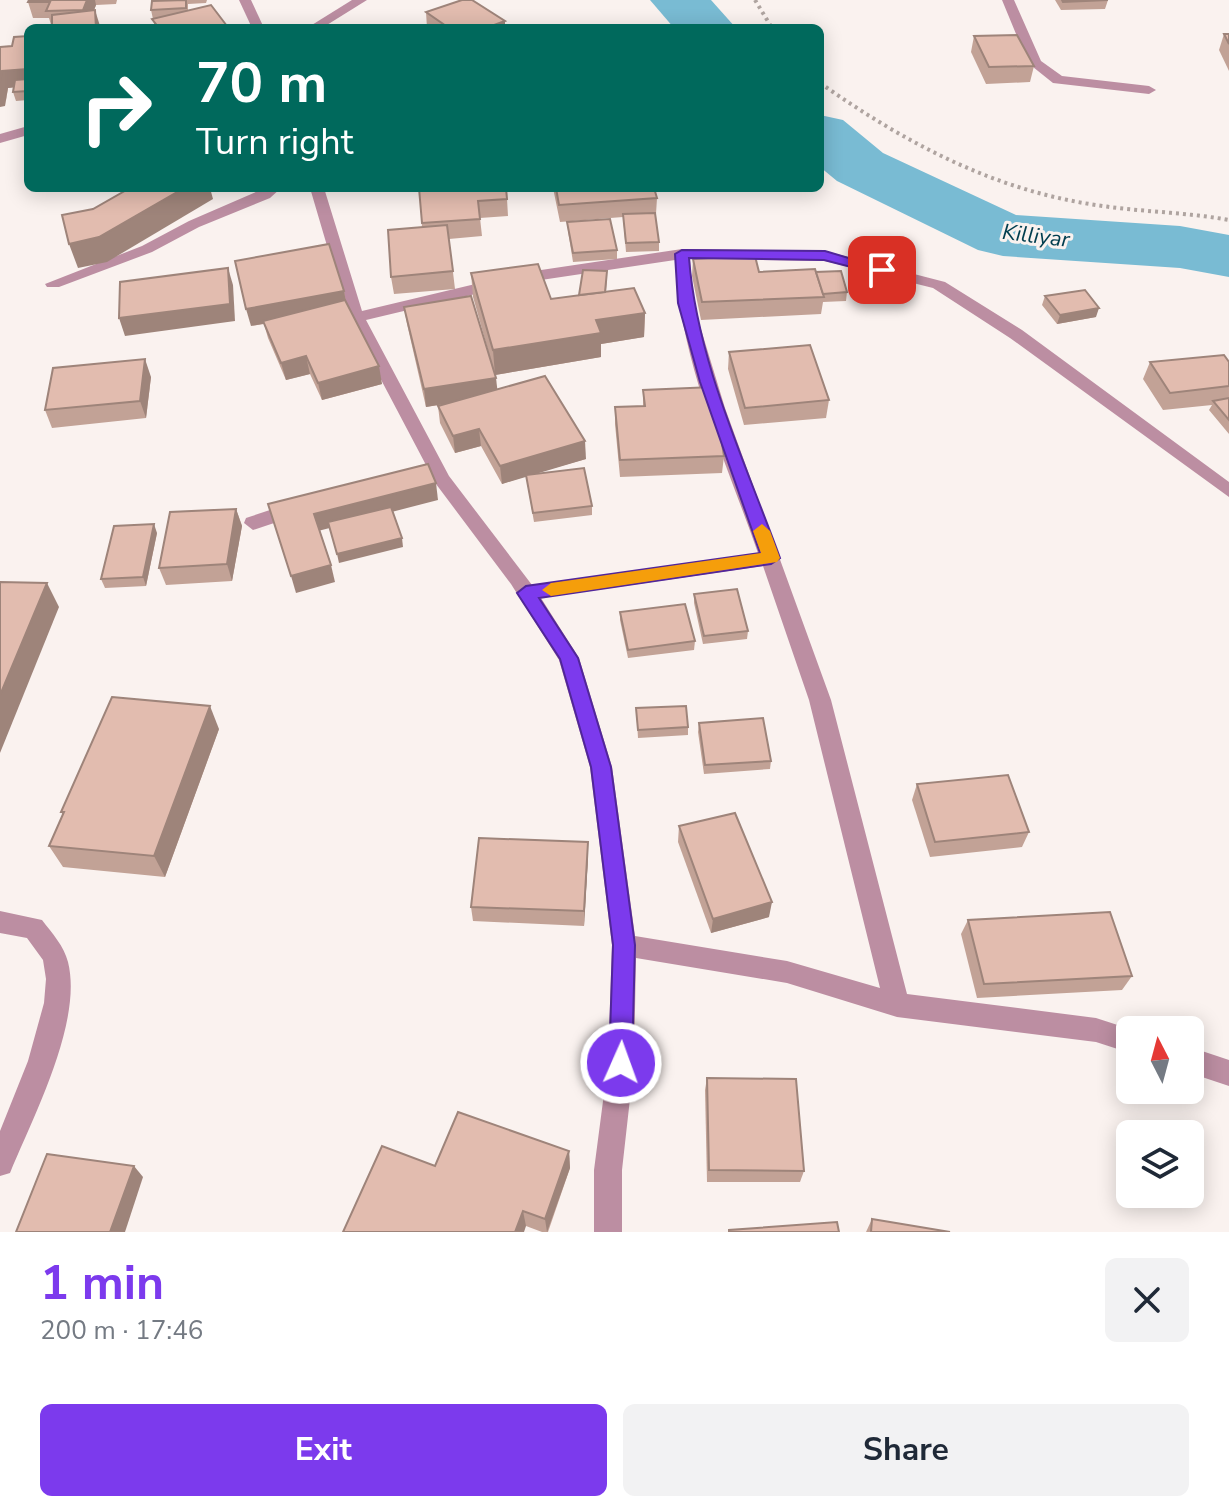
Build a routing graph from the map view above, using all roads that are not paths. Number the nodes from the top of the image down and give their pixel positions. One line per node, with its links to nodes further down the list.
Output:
1 (245, 0): 4 (street)
2 (361, 0): 5 (street)
3 (1008, 0): 6 (street)
4 (256, 24)
5 (320, 24)
6 (1149, 90)
7 (24, 131): 8 (street)
8 (0, 139)
9 (269, 192): 12 (street)
10 (318, 192): 13 (street)
11 (682, 254): 13 (street); 14 (street); 17 (street)
12 (53, 284)
13 (356, 317): 18 (street)
14 (1229, 491)
15 (313, 503): 16 (street)
16 (253, 523)
17 (771, 558): 18 (street); 21 (street)
18 (526, 593): 20 (street)
19 (0, 922): 25 (street)
20 (624, 945): 21 (street); 26 (street)
21 (897, 1005): 22 (street)
22 (1116, 1036)
23 (1204, 1065): 24 (street)
24 (1229, 1073)
25 (0, 1163)
26 (608, 1232)

